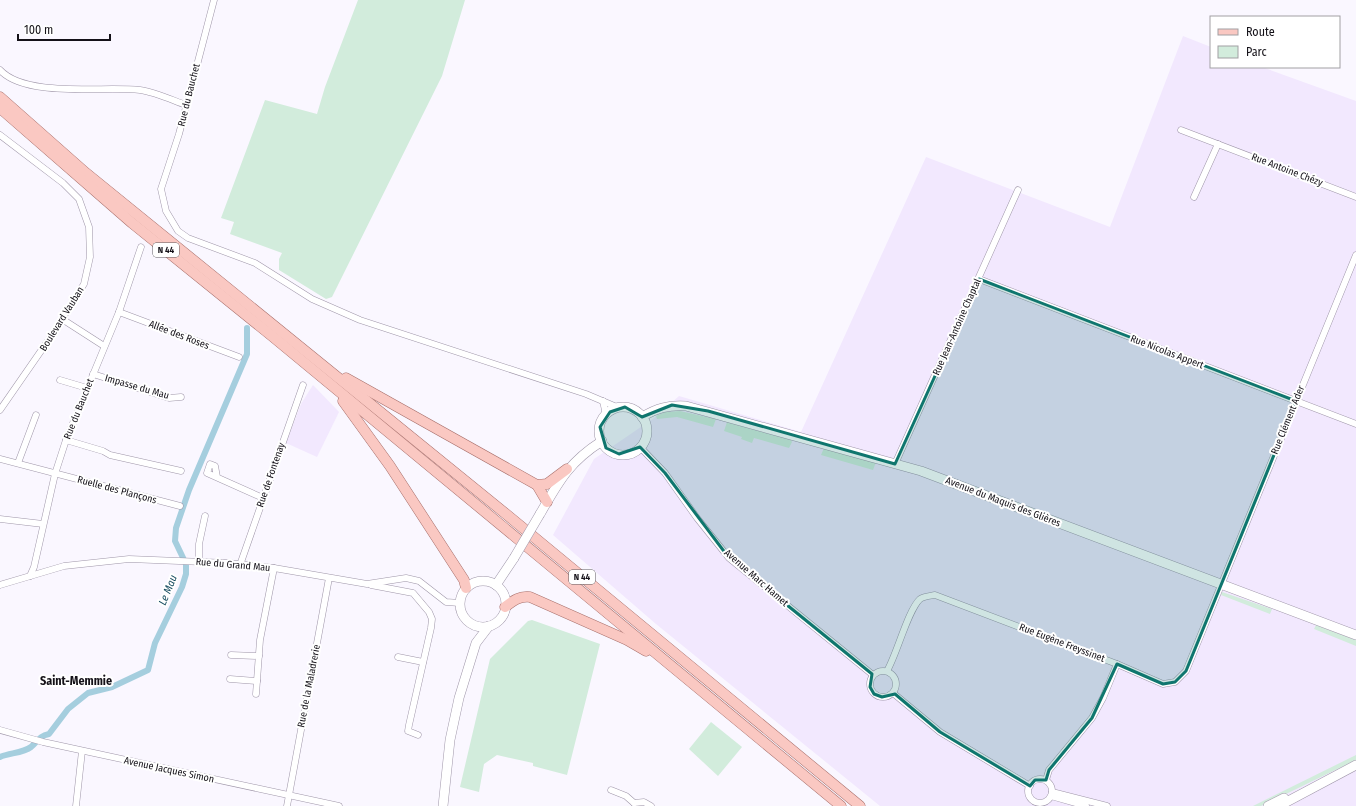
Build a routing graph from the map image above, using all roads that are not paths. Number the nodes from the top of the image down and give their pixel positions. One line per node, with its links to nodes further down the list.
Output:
1 (214, 0): 4 (street, Rue du Bauchet)
2 (0, 70): 4 (street)
3 (0, 97): 18 (main road, N 44)
4 (186, 105): 26 (street, Rue du Bauchet)
5 (0, 108): 24 (main road, N 44)
6 (1181, 130): 8 (street, Rue Antoine Chézy)
7 (0, 135): 16 (street, Boulevard Vauban)
8 (1218, 144): 10 (street); 11 (street, Rue Antoine Chézy)
9 (1018, 190): 14 (street, Rue Jean-Antoine Chaptal)
10 (1194, 197)
11 (1356, 197)
12 (141, 247): 15 (street, Rue du Bauchet)
13 (1356, 255): 27 (street, Rue Clément Ader)
14 (979, 279): 27 (street, Rue Nicolas Appert); 39 (street, Rue Jean-Antoine Chaptal)
15 (119, 312): 17 (street, Rue du Bauchet); 19 (street, Allée des Roses)
16 (62, 319): 17 (street); 29 (street, Boulevard Vauban)
17 (104, 346): 20 (street, Rue du Bauchet)
18 (303, 350): 44 (main road); 96 (main road, N 44)
19 (239, 358)
20 (93, 374): 23 (street, Rue du Bauchet); 25 (street, Impasse du Mau)
21 (60, 380): 23 (street)
22 (303, 385): 45 (street, Rue de Fontenay)
23 (87, 388): 34 (street, Rue du Bauchet)
24 (334, 388): 60 (main road); 71 (main road, N 44)
25 (182, 397)
26 (603, 400): 28 (street); 31 (street)
27 (1296, 401): 33 (street, Rue Nicolas Appert); 57 (street, Rue Clément Ader)
28 (619, 408): 31 (main road); 32 (main road)
29 (0, 410)
30 (36, 415): 38 (street)
31 (606, 415): 35 (main road)
32 (642, 417): 36 (main road); 39 (main road, Avenue du Maquis des Glières)
33 (1356, 424)
34 (66, 440): 41 (street); 42 (street, Rue du Bauchet)
35 (602, 441): 36 (main road); 40 (main road)
36 (640, 447): 74 (street, Avenue Marc Hamet)
37 (0, 459): 38 (street, Ruelle des Plançons)
38 (18, 463): 42 (street, Ruelle des Plançons)
39 (895, 464): 57 (main road, Avenue du Maquis des Glières)
40 (567, 469): 44 (main road); 46 (main road)
41 (181, 471)
42 (55, 474): 47 (street, Ruelle des Plançons); 50 (street, Rue du Bauchet)
43 (217, 477): 45 (street)
44 (537, 485): 46 (main road)
45 (263, 498): 52 (street, Rue de Fontenay)
46 (547, 502): 59 (main road, bridge)
47 (180, 506)
48 (205, 516): 51 (street)
49 (0, 519): 50 (street)
50 (43, 524): 54 (street, Rue du Bauchet)
51 (195, 561): 52 (street, Rue du Grand Mau); 54 (street, Rue du Grand Mau)
52 (240, 565): 53 (street, Rue du Grand Mau)
53 (274, 568): 55 (street, Rue du Grand Mau); 68 (street)
54 (30, 576): 58 (street, Rue du Grand Mau)
55 (329, 578): 56 (street, Rue du Grand Mau); 87 (street, Rue de la Maladrerie)
56 (367, 584): 61 (street, Rue du Grand Mau); 70 (street)
57 (1221, 584): 65 (main road, Avenue du Maquis des Glières); 72 (street, Rue Eugène Freyssinet)
58 (0, 585)
59 (496, 585): 60 (main road); 62 (main road)
60 (466, 588): 61 (main road)
61 (460, 603): 63 (main road)
62 (506, 608): 64 (main road); 71 (main road)
63 (473, 625): 64 (main road); 66 (main road)
64 (489, 626): 66 (main road)
65 (1356, 635)
66 (476, 643): 93 (main road)
67 (231, 655): 68 (street)
68 (259, 656): 76 (street)
69 (398, 657): 70 (street)
70 (423, 662): 80 (street)
71 (667, 663): 95 (main road, N 44)
72 (1117, 664): 73 (street, Rue Eugène Freyssinet); 83 (street)
73 (887, 671): 74 (street); 77 (street)
74 (873, 675): 77 (street)
75 (230, 679): 76 (street)
76 (257, 681): 78 (street)
77 (894, 693): 84 (street)
78 (256, 694)
79 (0, 730): 81 (street, Avenue Jacques Simon)
80 (418, 735)
81 (82, 751): 87 (street, Avenue Jacques Simon); 90 (street)
82 (1356, 765): 85 (main road)
83 (1046, 780): 84 (street); 88 (street)
84 (1030, 786): 88 (street)
85 (1311, 788): 99 (main road); 100 (main road)
86 (611, 790): 89 (street)
87 (288, 794): 91 (street, Rue de la Maladrerie); 92 (street, Avenue Jacques Simon)
88 (1052, 794): 97 (street); 98 (street)
89 (634, 804): 94 (street)
90 (76, 806)
91 (287, 806)
92 (340, 806)
93 (443, 806)
94 (651, 806)
95 (841, 806)
96 (860, 806)
97 (1086, 806)
98 (1107, 806)
99 (1268, 806)
100 (1279, 806)

